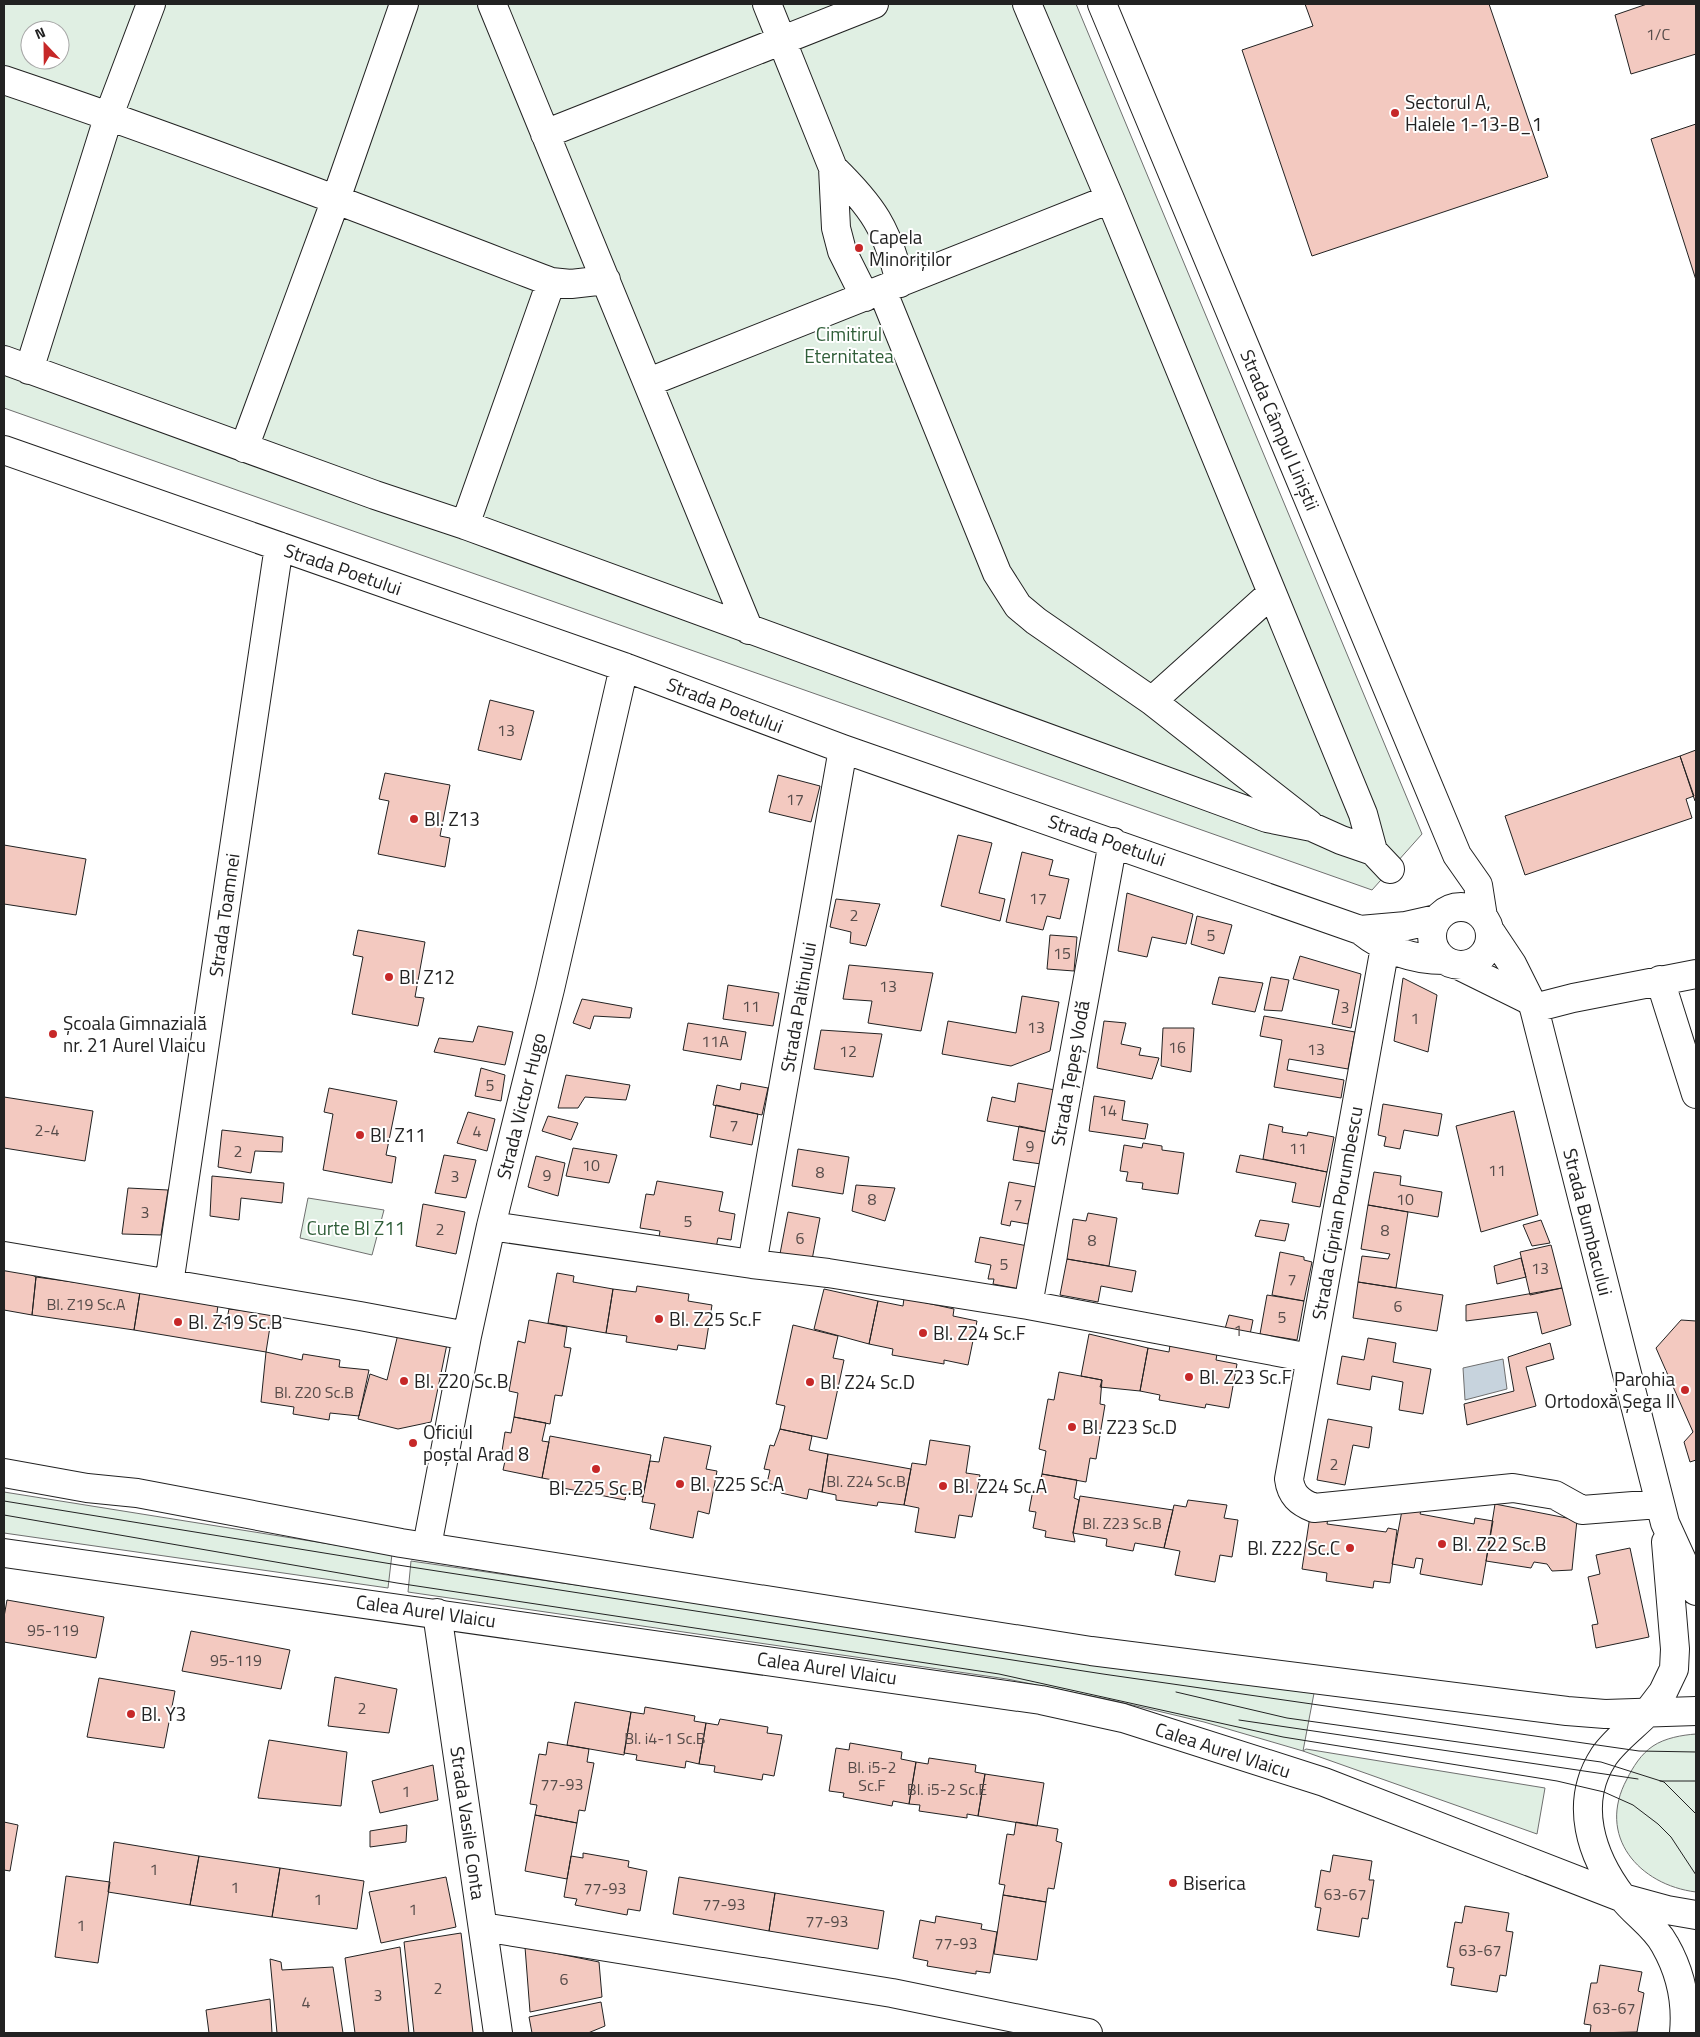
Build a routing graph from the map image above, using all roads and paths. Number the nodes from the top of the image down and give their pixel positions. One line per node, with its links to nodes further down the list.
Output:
1 (151, 4): 10 (street)
2 (404, 4): 13 (street)
3 (492, 4): 11 (street)
4 (767, 4): 8 (street)
5 (874, 4): 8 (street)
6 (1026, 4): 14 (street)
7 (1102, 4): 31 (street, Strada Câmpul Liniștii)
8 (783, 42): 11 (street); 12 (street)
9 (4, 80): 10 (street)
10 (109, 115): 13 (street); 18 (street)
11 (545, 134): 15 (street)
12 (833, 168): 17 (street); 17 (street)
13 (336, 198): 16 (street); 20 (street)
14 (1110, 199): 17 (street); 24 (street)
15 (606, 280): 16 (street); 19 (street)
16 (550, 282): 22 (street)
17 (882, 290): 19 (street); 27 (street)
18 (16, 365): 20 (street)
19 (649, 382): 25 (street)
20 (244, 448): 22 (street)
21 (4, 450): 23 (street, Strada Poetului)
22 (465, 525): 25 (street)
23 (279, 546): 26 (street, Strada Poetului); 44 (street, Strada Toamnei)
24 (1272, 593): 27 (street); 29 (street)
25 (749, 630): 29 (street)
26 (624, 667): 28 (street, Strada Poetului); 41 (street, Strada Victor Hugo)
27 (1152, 701): 29 (street)
28 (843, 749): 30 (street, Strada Poetului); 43 (street, Strada Paltinului)
29 (1312, 827)
30 (1113, 842): 34 (street, Strada Poetului); 45 (street, Strada Țepeș Vodă)
31 (1457, 855): 32 (street, Strada Câmpul Liniștii); 33 (street, Strada Câmpul Liniștii)
32 (1443, 914): 33 (street); 34 (street); 36 (street)
33 (1487, 924): 36 (street); 39 (street, Strada Bumbacului)
34 (1360, 930): 35 (street, Strada Poetului)
35 (1385, 947): 36 (street, Strada Poetului); 47 (street, Strada Ciprian Porumbescu)
36 (1451, 962): 39 (street)
37 (1696, 974): 38 (street)
38 (1660, 980): 39 (street); 40 (street)
39 (1532, 1005): 49 (street, Strada Bumbacului)
40 (1696, 1094)
41 (491, 1226): 43 (street); 46 (street, Strada Victor Hugo)
42 (4, 1256): 44 (street)
43 (752, 1264): 45 (street)
44 (169, 1284): 46 (street)
45 (1028, 1305): 47 (street)
46 (467, 1336): 50 (street, Strada Victor Hugo)
47 (1310, 1358): 49 (street, Strada Ciprian Porumbescu)
48 (4, 1473): 50 (street)
49 (1662, 1514): 52 (street, Strada Bumbacului); 55 (street, Strada Bumbacului)
50 (428, 1546): 55 (street)
51 (4, 1553): 53 (street, Calea Aurel Vlaicu)
52 (1696, 1591)
53 (437, 1613): 56 (street, Calea Aurel Vlaicu); 58 (street, Strada Vasile Conta)
54 (1696, 1711): 55 (street)
55 (1647, 1713): 56 (street)
56 (1623, 1898): 57 (street, Calea Aurel Vlaicu); 61 (street)
57 (1696, 1915)
58 (483, 1927): 59 (street, Strada Vasile Conta); 60 (street)
59 (498, 2033)
60 (1088, 2033)
61 (1684, 2033)

